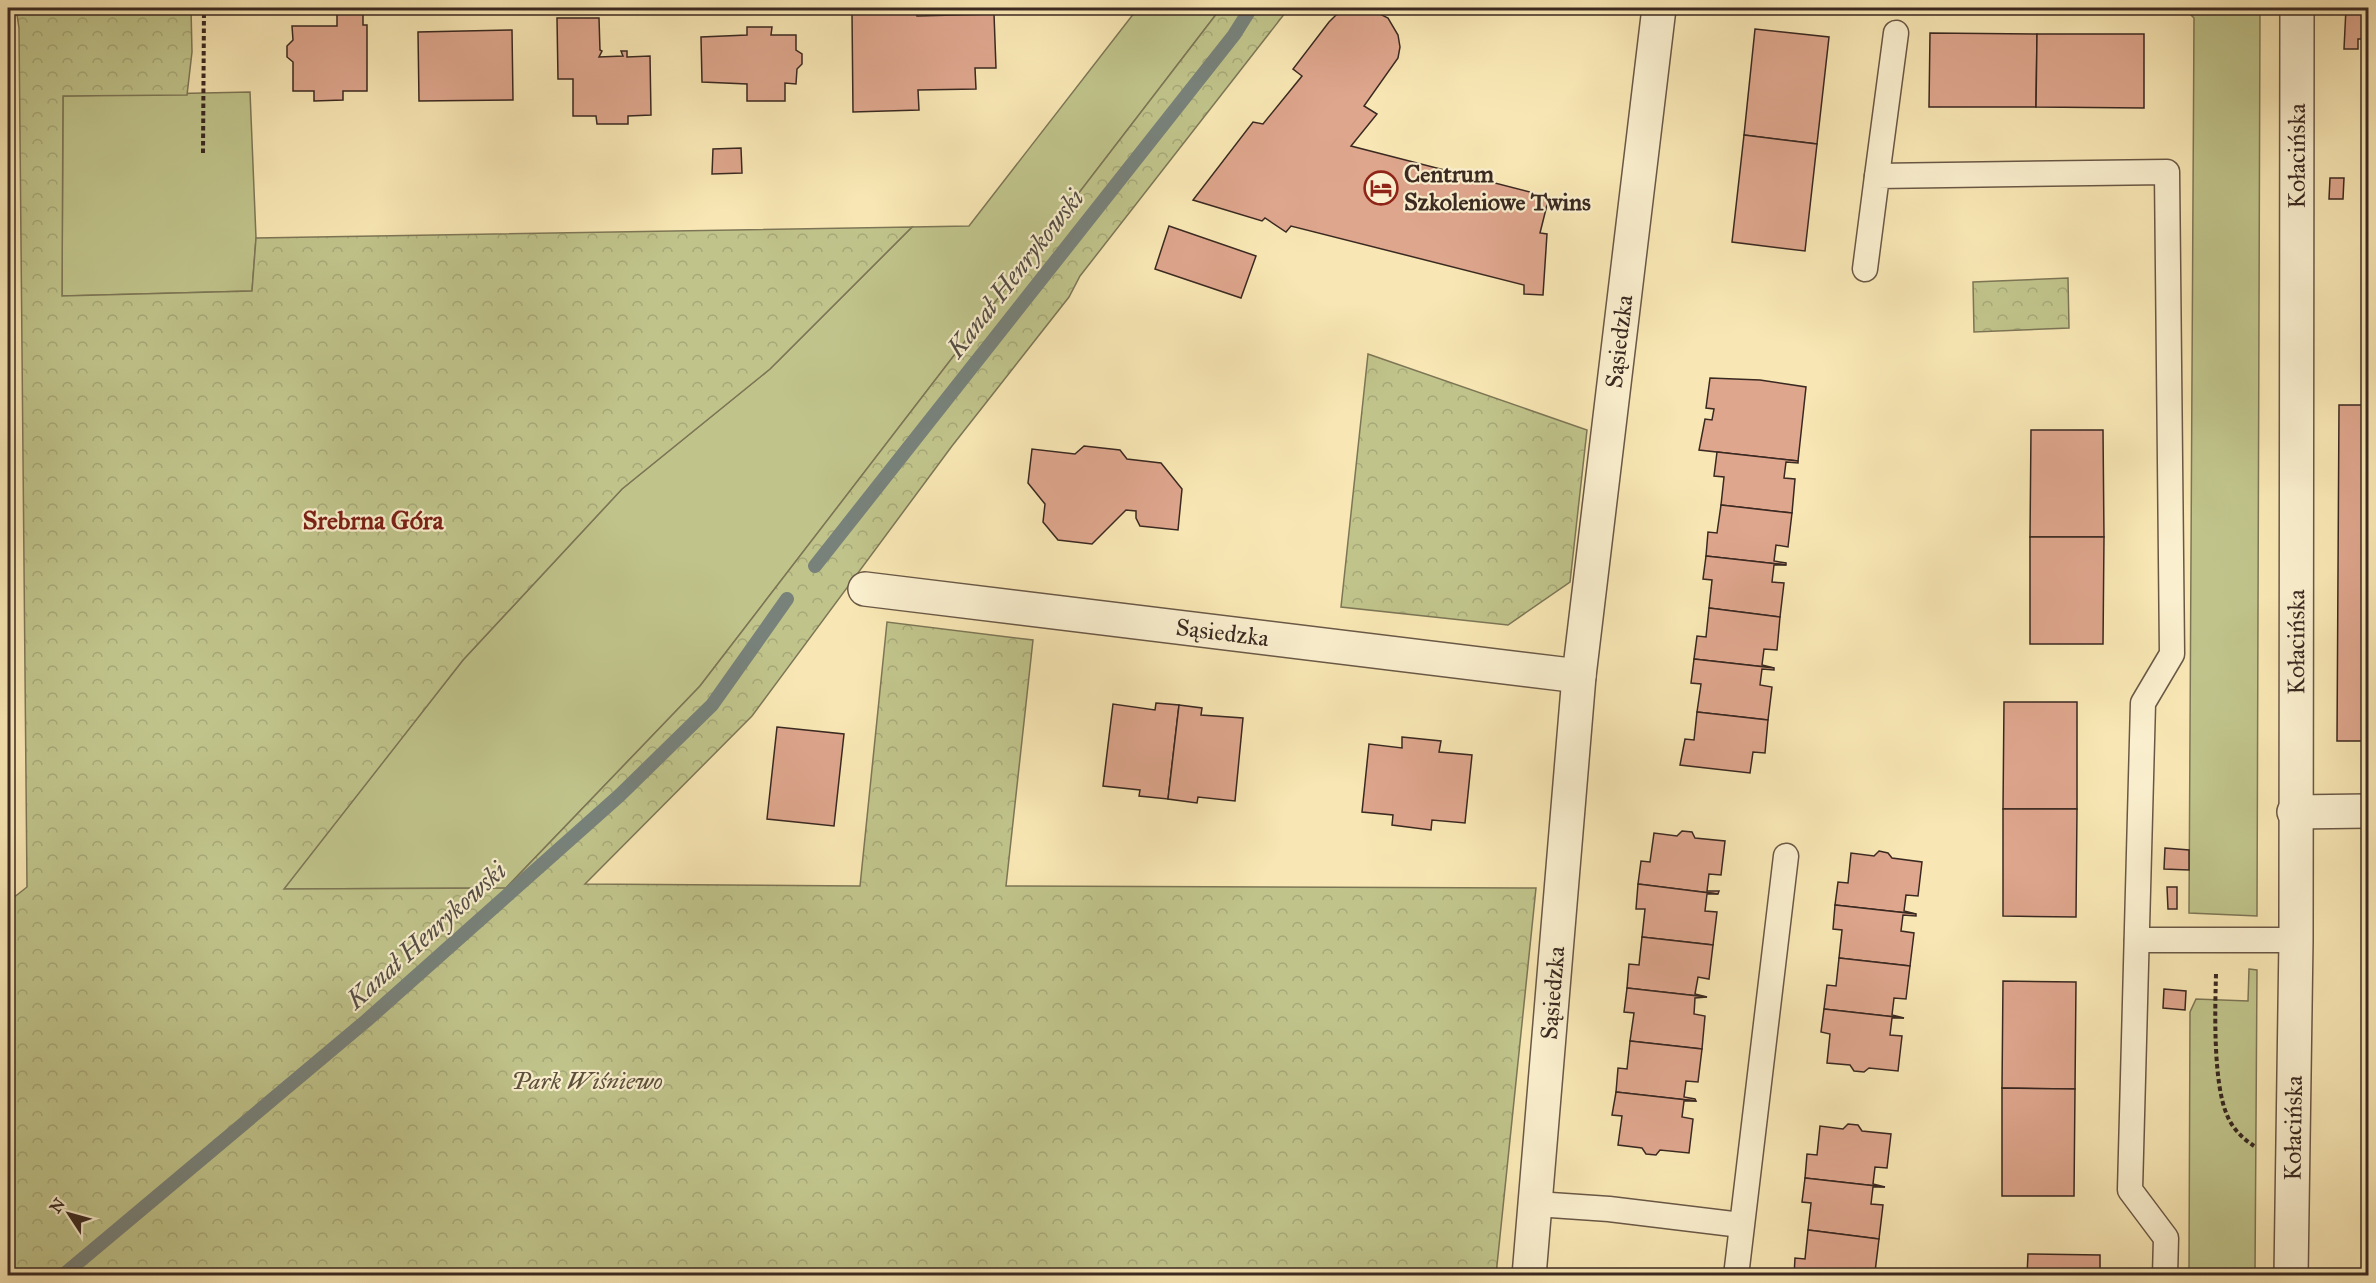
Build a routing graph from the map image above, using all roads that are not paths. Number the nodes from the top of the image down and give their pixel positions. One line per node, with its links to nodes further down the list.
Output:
1 (1659, 8): 7 (street, Sąsiedzka)
2 (2296, 8): 9 (street, Kołacińska)
3 (1896, 33): 4 (lane)
4 (1877, 176): 5 (lane); 11 (lane)
5 (1865, 269)
6 (865, 589): 7 (street, Sąsiedzka)
7 (1579, 676): 13 (street, Sąsiedzka)
8 (2368, 811): 9 (street)
9 (2294, 812): 12 (street, Kołacińska)
10 (1786, 856): 14 (lane)
11 (2137, 940): 12 (lane); 17 (lane)
12 (2296, 940): 18 (street, Kołacińska)
13 (1536, 1204): 14 (lane); 15 (street, Sąsiedzka)
14 (1741, 1226): 16 (lane)
15 (1529, 1275)
16 (1736, 1275)
17 (2165, 1275)
18 (2291, 1275)

